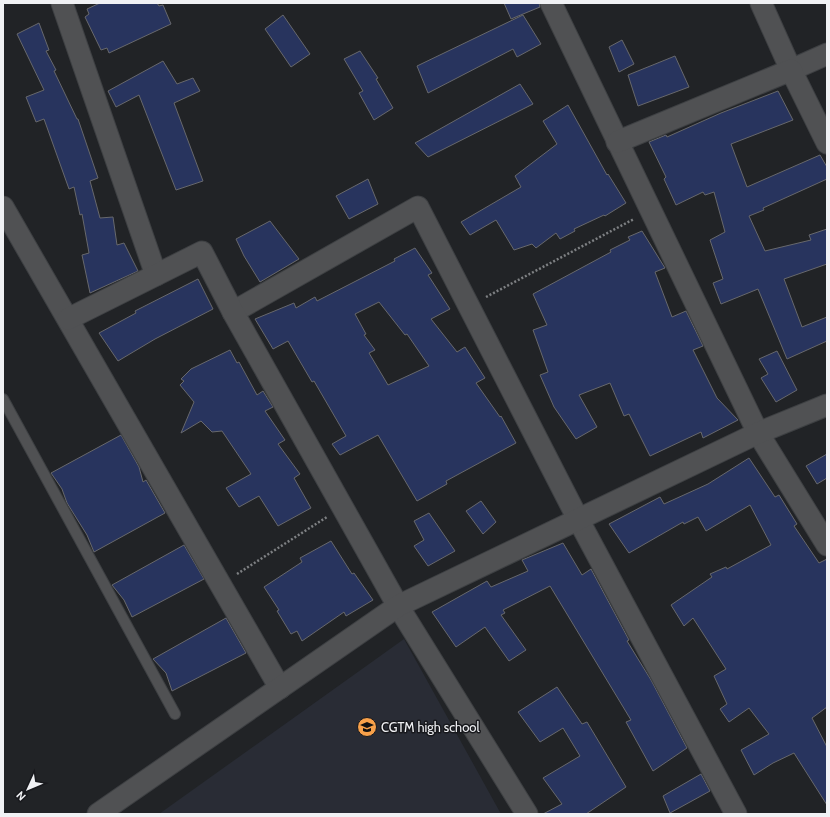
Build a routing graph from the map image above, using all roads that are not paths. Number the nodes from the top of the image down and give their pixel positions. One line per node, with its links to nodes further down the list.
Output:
1 (62, 3): 9 (street)
2 (551, 3): 6 (street)
3 (761, 3): 5 (street)
4 (827, 54): 5 (street)
5 (791, 70): 6 (street); 7 (street)
6 (617, 142): 14 (street)
7 (827, 143)
8 (3, 206): 11 (street)
9 (156, 275): 10 (street); 11 (street)
10 (233, 312): 15 (street); 17 (street)
11 (68, 319): 18 (street)
12 (3, 399): 19 (lane)
13 (827, 404): 14 (street)
14 (758, 433): 15 (street); 16 (street)
15 (578, 519): 17 (street); 22 (street)
16 (827, 546)
17 (398, 606): 18 (street); 21 (street)
18 (280, 688): 20 (street)
19 (175, 714)
20 (98, 814)
21 (527, 814)
22 (736, 814)

